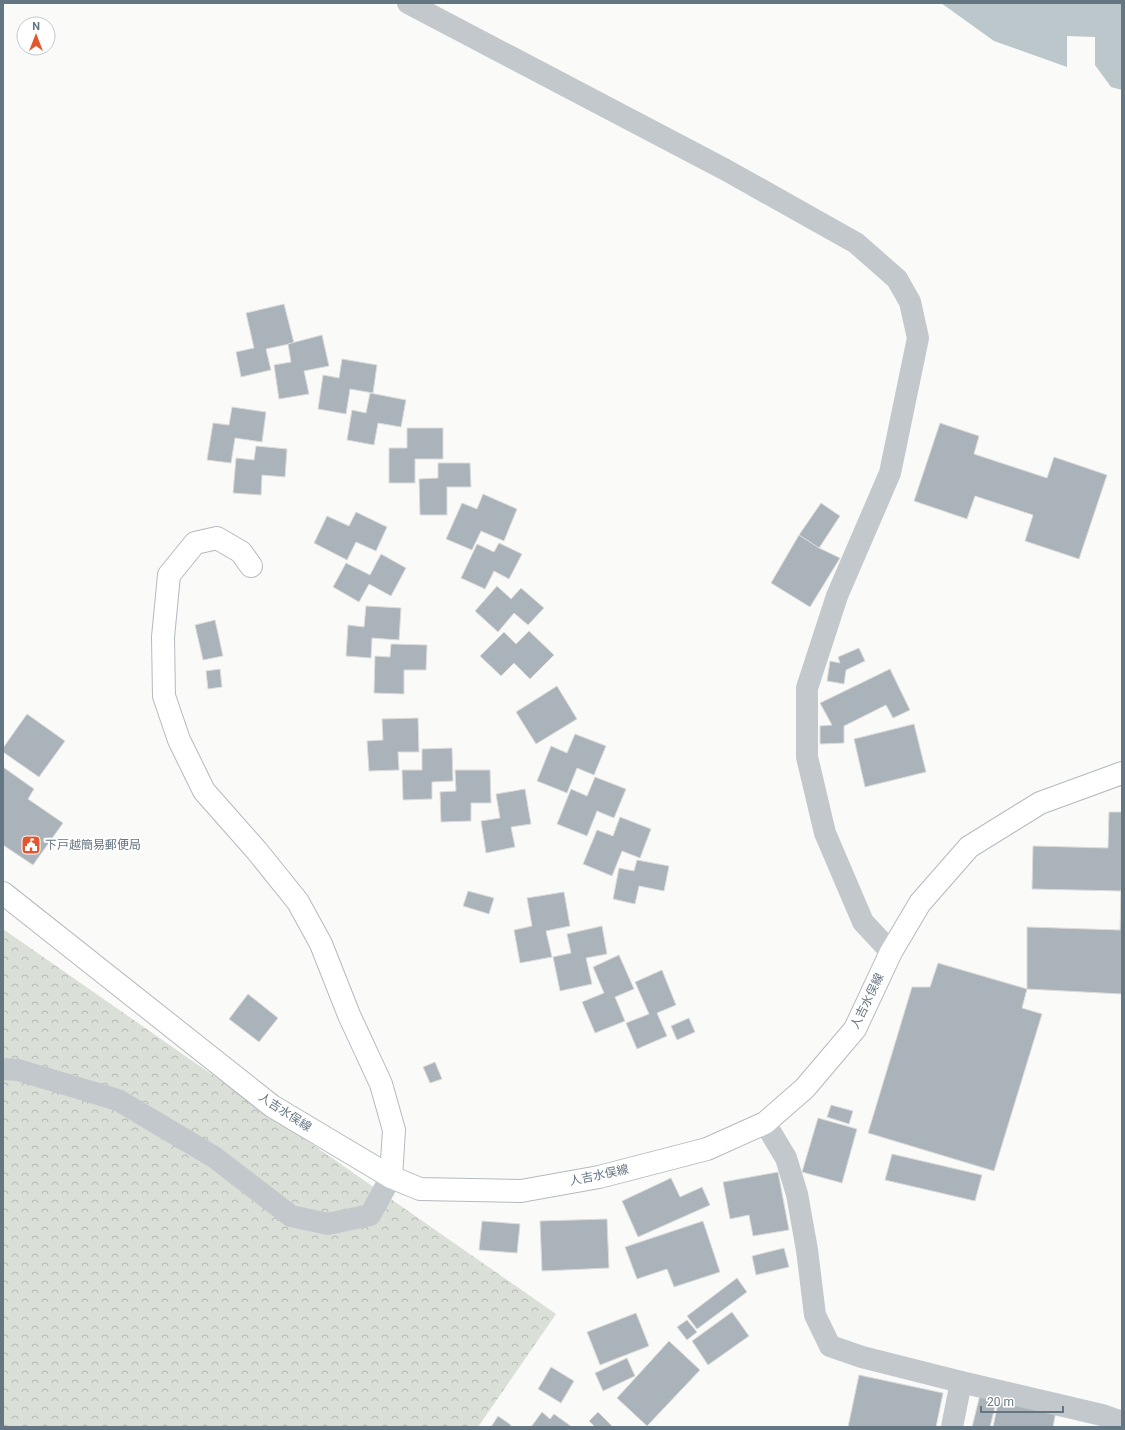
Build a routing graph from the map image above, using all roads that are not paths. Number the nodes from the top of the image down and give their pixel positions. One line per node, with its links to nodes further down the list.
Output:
1 (408, 3): 5 (street)
2 (251, 566): 8 (main road)
3 (1122, 773): 5 (main road, 人吉水俣線)
4 (3, 894): 8 (main road, 人吉水俣線)
5 (891, 952): 7 (main road, 人吉水俣線)
6 (3, 1069): 8 (street)
7 (766, 1123): 8 (main road, 人吉水俣線); 9 (street)
8 (391, 1177)
9 (961, 1382): 10 (street); 11 (street)
10 (1122, 1422)
11 (952, 1427)

